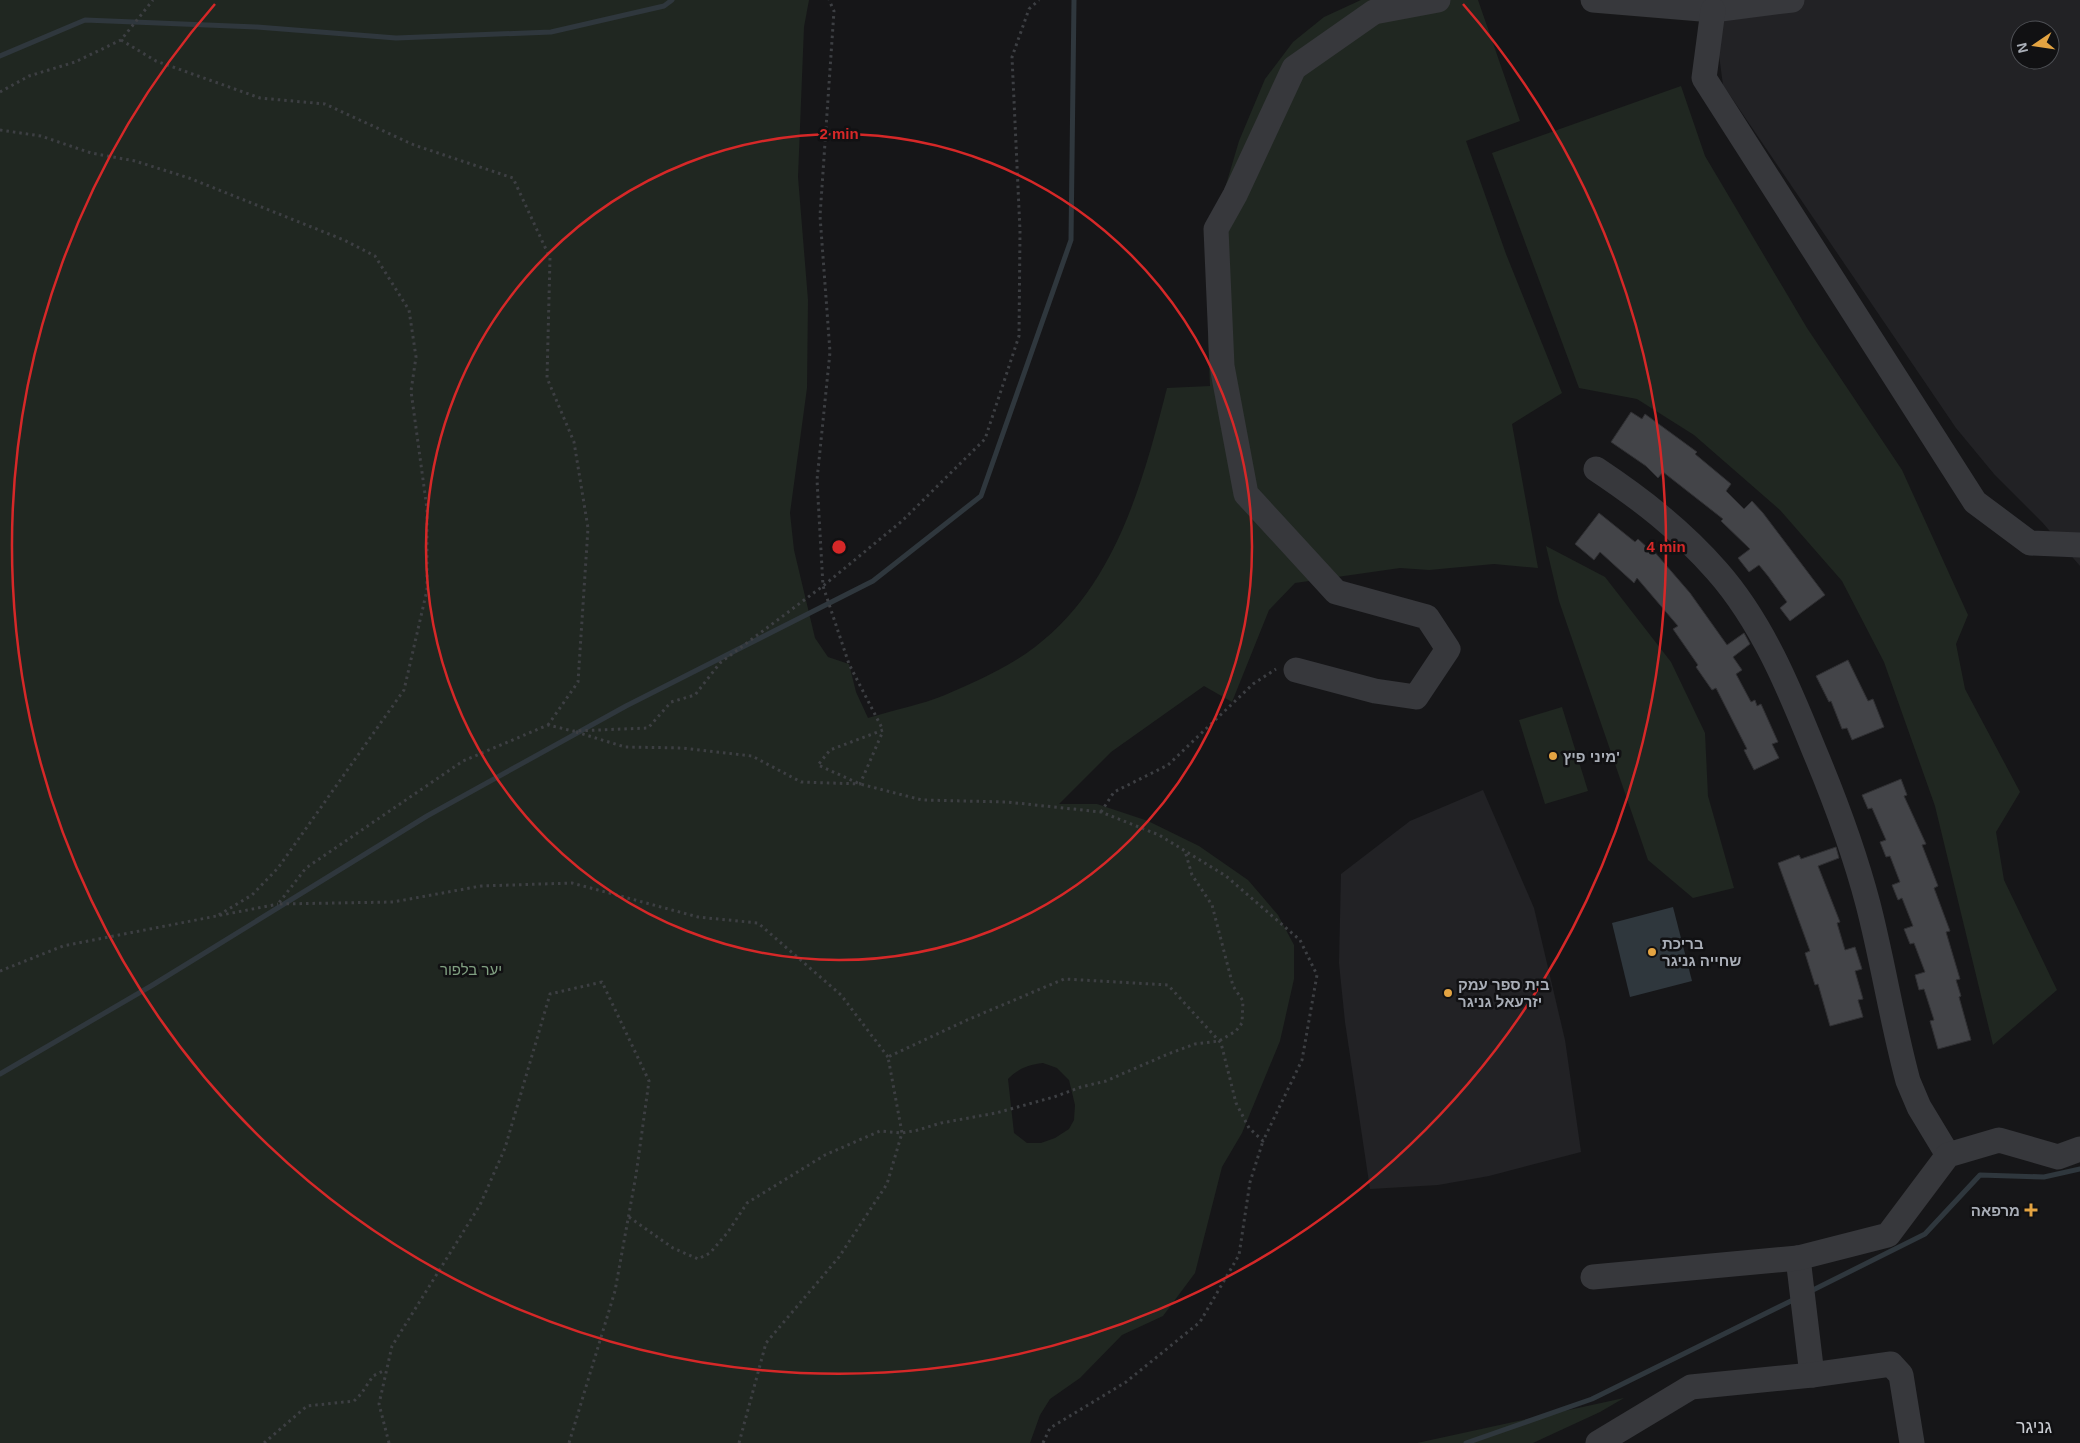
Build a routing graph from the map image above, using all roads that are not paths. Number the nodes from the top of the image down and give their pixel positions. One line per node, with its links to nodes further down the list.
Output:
1 (1438, 0): 7 (street)
2 (1593, 0): 4 (street)
3 (1792, 0): 4 (street)
4 (1712, 10): 6 (street)
5 (1596, 469): 9 (street)
6 (2080, 545)
7 (1296, 670)
8 (2080, 1149): 9 (street)
9 (1948, 1155): 10 (street)
10 (1798, 1258): 11 (street); 12 (street)
11 (1593, 1277)
12 (1812, 1376): 13 (street); 14 (street)
13 (1598, 1443)
14 (1912, 1443)

